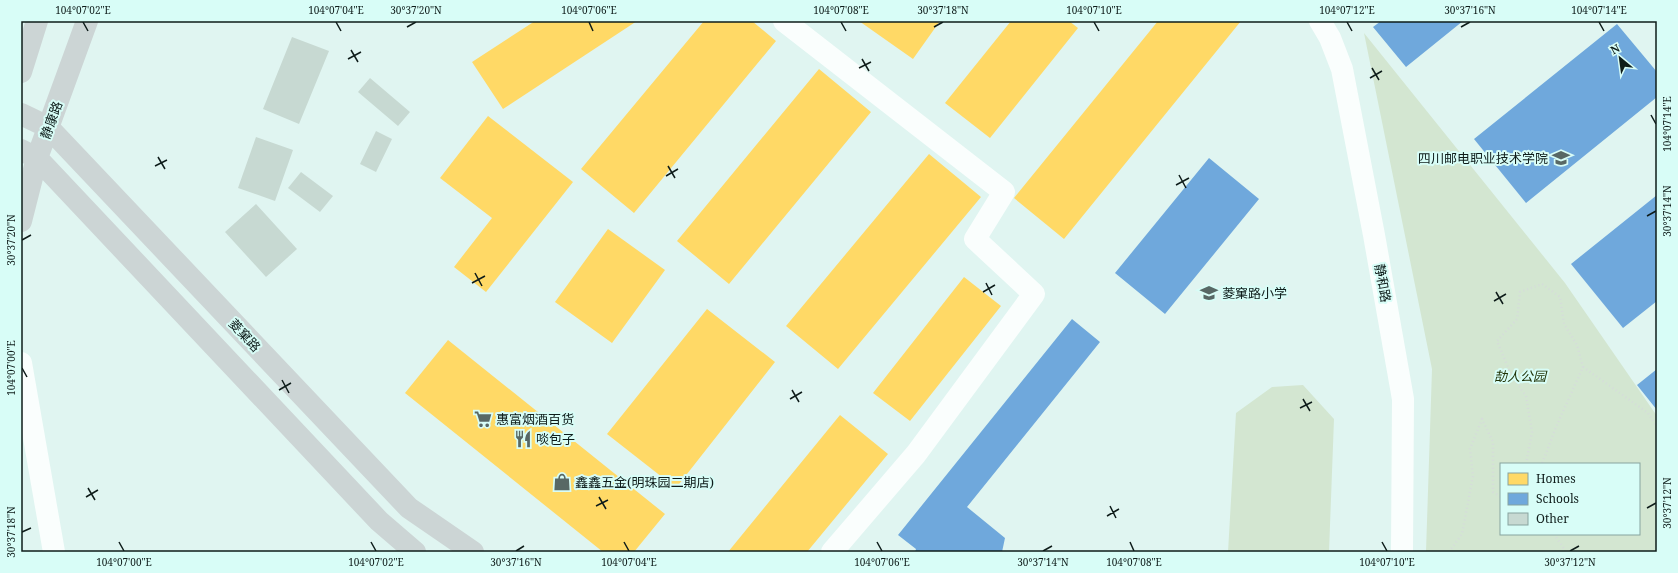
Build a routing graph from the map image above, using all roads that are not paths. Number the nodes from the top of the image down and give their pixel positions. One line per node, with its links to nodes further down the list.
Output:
1 (37, 21): 5 (street)
2 (87, 21): 7 (street, 静康路)
3 (784, 21): 14 (street)
4 (1320, 21): 15 (street, 静和路)
5 (21, 72)
6 (21, 114): 7 (street, 菱窠路)
7 (48, 127): 8 (street, 静康路); 13 (street, 菱窠路)
8 (29, 154): 9 (street, 静康路); 12 (street)
9 (21, 221)
10 (21, 363): 11 (street)
11 (54, 552)
12 (414, 552)
13 (473, 552)
14 (832, 552)
15 (1402, 552)

